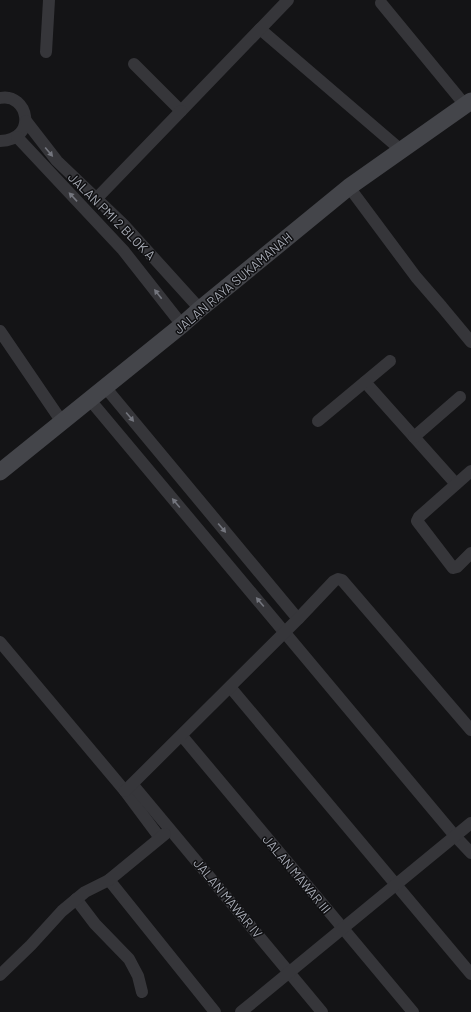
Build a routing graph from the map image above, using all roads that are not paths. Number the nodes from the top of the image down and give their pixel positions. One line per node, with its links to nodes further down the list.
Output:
1 (49, 0): 5 (street)
2 (288, 0): 4 (street)
3 (381, 4): 8 (street)
4 (260, 29): 9 (street); 13 (street)
5 (46, 52)
6 (134, 64): 9 (street)
7 (0, 98): 10 (street, JALAN PMI 2 BLOK A)
8 (468, 103): 13 (street, JALAN RAYA SUKAMANAH)
9 (181, 111): 15 (street)
10 (26, 121): 11 (street); 15 (street, JALAN PMI 2 BLOK A, one-way to 15)
11 (17, 137): 12 (street); 17 (street, JALAN PMI 2 BLOK A, one-way to 11)
12 (0, 141)
13 (401, 150): 14 (street, JALAN RAYA SUKAMANAH)
14 (349, 187): 18 (street, JALAN RAYA SUKAMANAH); 21 (street)
15 (96, 199): 16 (street, JALAN PMI 2 BLOK A)
16 (113, 215): 17 (street); 18 (street, JALAN PMI 2 BLOK A)
17 (100, 226): 19 (street, JALAN PMI 2 BLOK A, one-way to 17)
18 (200, 309): 19 (street, JALAN RAYA SUKAMANAH)
19 (182, 325): 24 (street, JALAN RAYA SUKAMANAH)
20 (0, 331): 28 (street)
21 (471, 342)
22 (390, 361): 23 (street)
23 (365, 382): 27 (street); 29 (street)
24 (104, 387): 26 (street, JALAN RAYA SUKAMANAH); 34 (street, one-way to 34)
25 (460, 397): 29 (street)
26 (90, 400): 28 (street, JALAN RAYA SUKAMANAH); 35 (street, one-way to 26)
27 (318, 421)
28 (62, 422): 30 (street, JALAN RAYA SUKAMANAH)
29 (414, 436): 32 (street)
30 (0, 472)
31 (471, 472): 32 (street)
32 (456, 484): 33 (street)
33 (471, 553)
34 (298, 619): 35 (street); 38 (street)
35 (285, 632): 37 (street); 43 (street)
36 (0, 642): 40 (street)
37 (230, 687): 39 (street); 47 (street)
38 (471, 730)
39 (182, 736): 40 (street); 49 (street, JALAN MAWAR III)
40 (129, 788): 42 (street, JALAN MAWAR IV); 44 (street)
41 (471, 823): 43 (street)
42 (170, 830): 44 (street); 50 (street, JALAN MAWAR IV)
43 (455, 836): 45 (street); 47 (street)
44 (160, 838): 46 (street)
45 (471, 853)
46 (109, 880): 48 (street); 54 (street)
47 (396, 884): 49 (street); 51 (street)
48 (76, 899): 52 (street); 53 (street)
49 (343, 928): 50 (street); 57 (street, JALAN MAWAR III)
50 (289, 972): 55 (street); 56 (street, JALAN MAWAR IV)
51 (471, 974)
52 (0, 975)
53 (142, 992)
54 (215, 1012)
55 (241, 1012)
56 (322, 1012)
57 (413, 1012)

